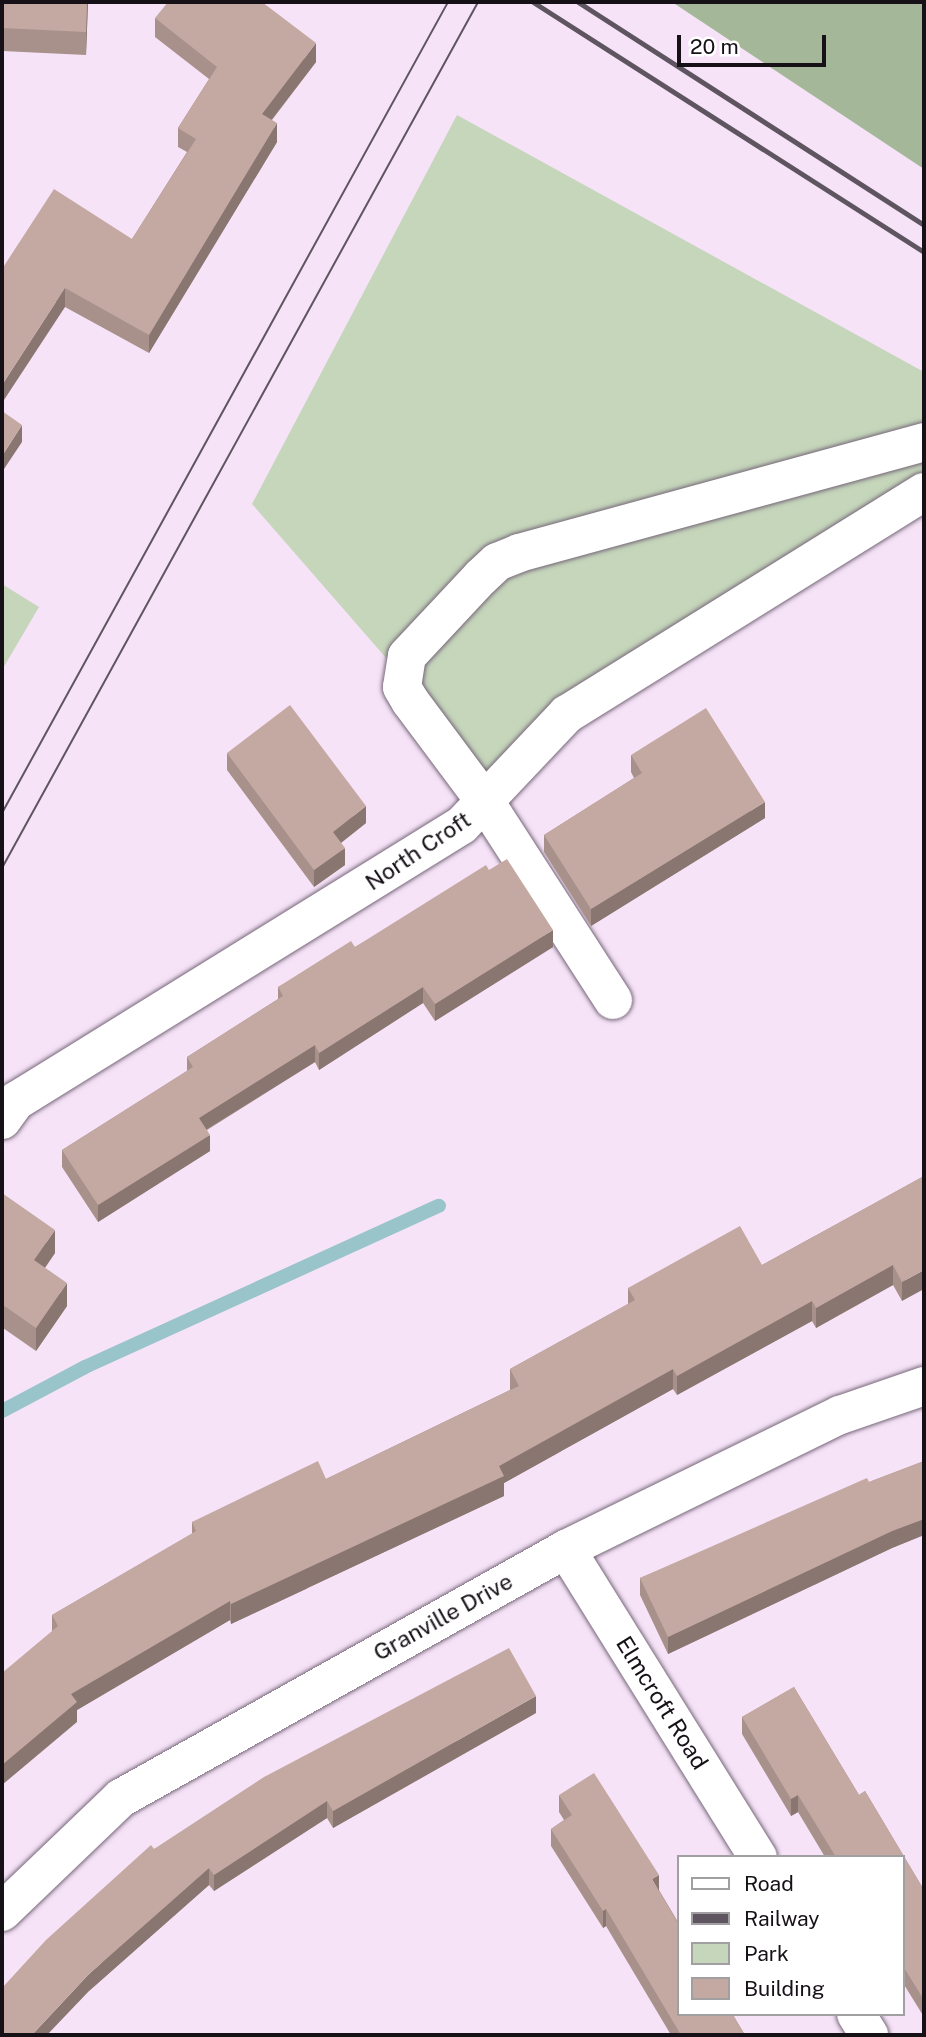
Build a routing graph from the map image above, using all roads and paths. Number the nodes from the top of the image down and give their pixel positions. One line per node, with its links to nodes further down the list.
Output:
1 (924, 442): 3 (street)
2 (924, 492): 3 (street, North Croft)
3 (486, 803): 4 (street); 5 (street, North Croft)
4 (613, 1000)
5 (2, 1120)
6 (924, 1387): 7 (street, Granville Drive)
7 (566, 1549): 8 (street, Elmcroft Road); 9 (street, Granville Drive)
8 (757, 1855)
9 (2, 1912)
10 (857, 2016): 11 (street)
11 (869, 2035)

